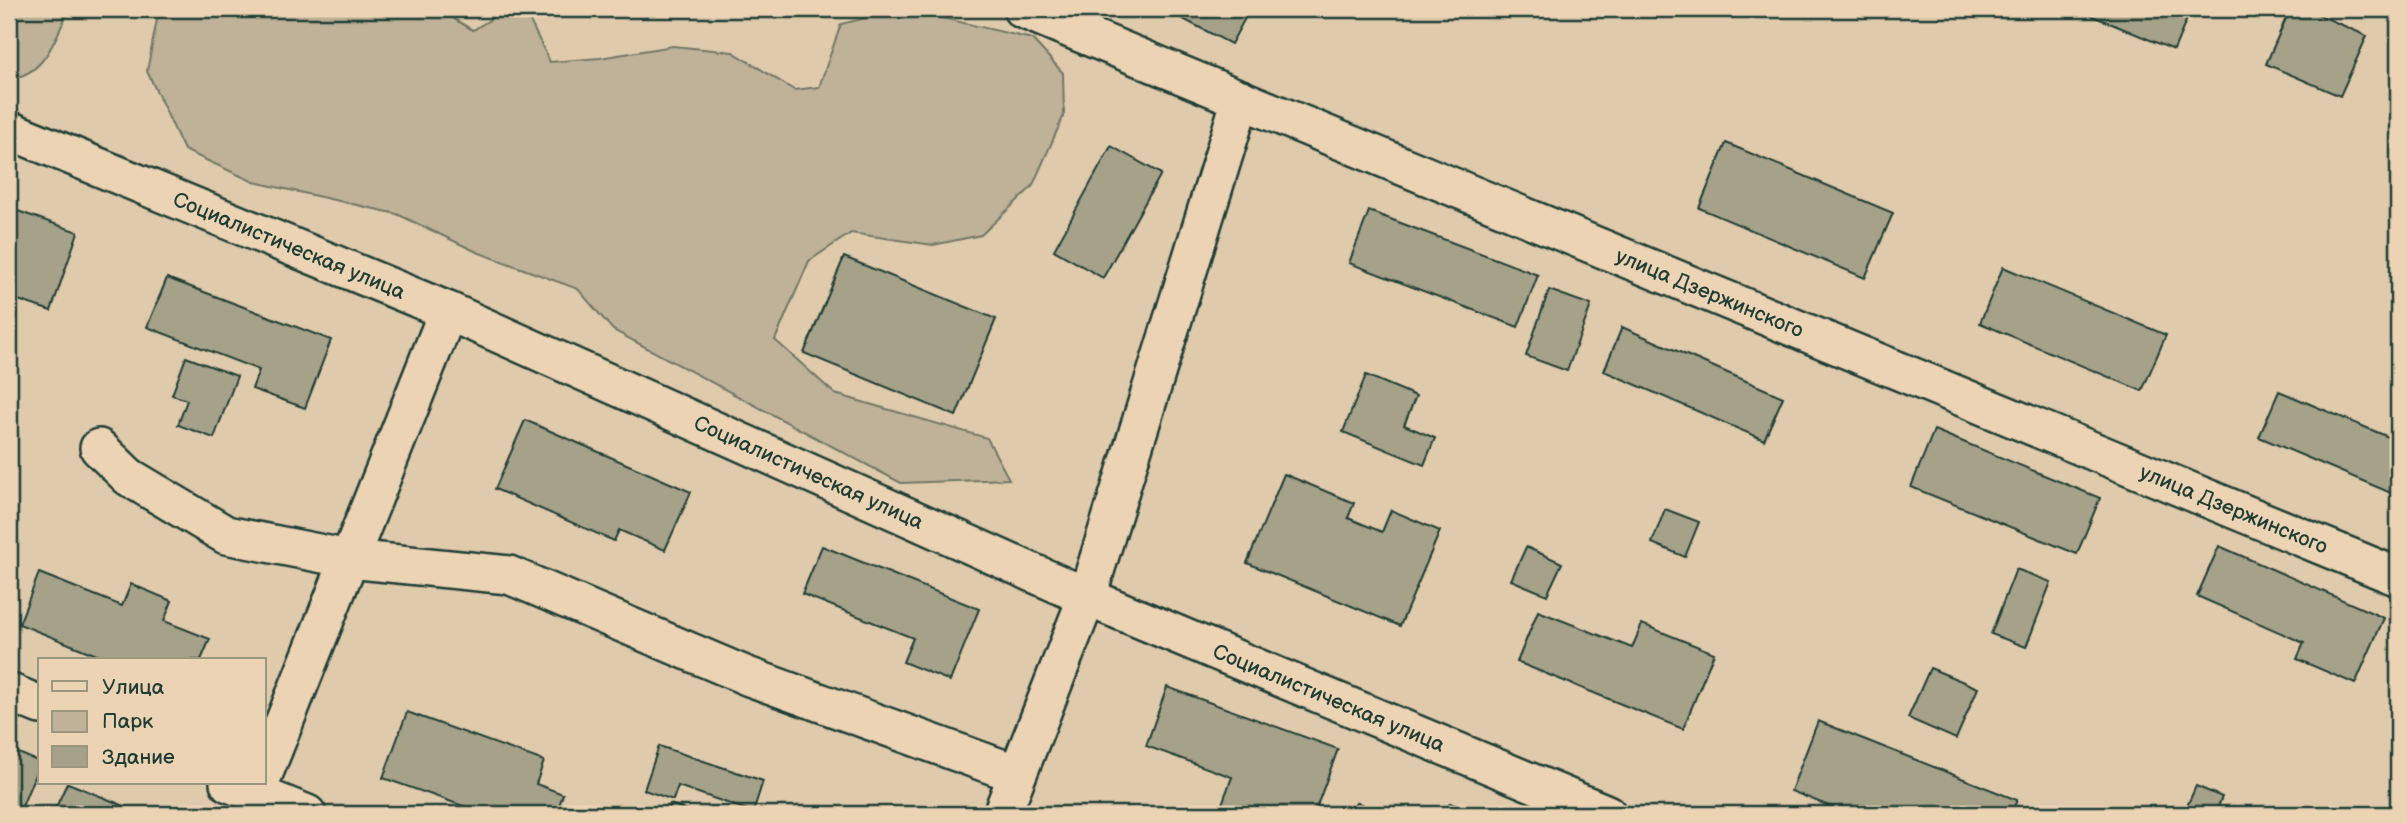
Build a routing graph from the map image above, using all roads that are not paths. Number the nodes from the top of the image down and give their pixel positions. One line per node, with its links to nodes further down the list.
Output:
1 (1023, 9): 2 (street, улица Дзержинского)
2 (1241, 99): 7 (street, улица Дзержинского); 8 (street)
3 (9, 130): 4 (street, Социалистическая улица)
4 (448, 311): 6 (street); 8 (street, Социалистическая улица)
5 (99, 448): 6 (street)
6 (349, 559): 11 (street); 12 (street)
7 (2398, 577)
8 (1087, 597): 12 (street); 16 (street, Социалистическая улица)
9 (9, 692): 10 (street)
10 (38, 704)
11 (266, 754)
12 (1017, 774): 15 (street)
13 (251, 789): 14 (street)
14 (307, 814)
15 (1003, 814)
16 (1607, 814)

